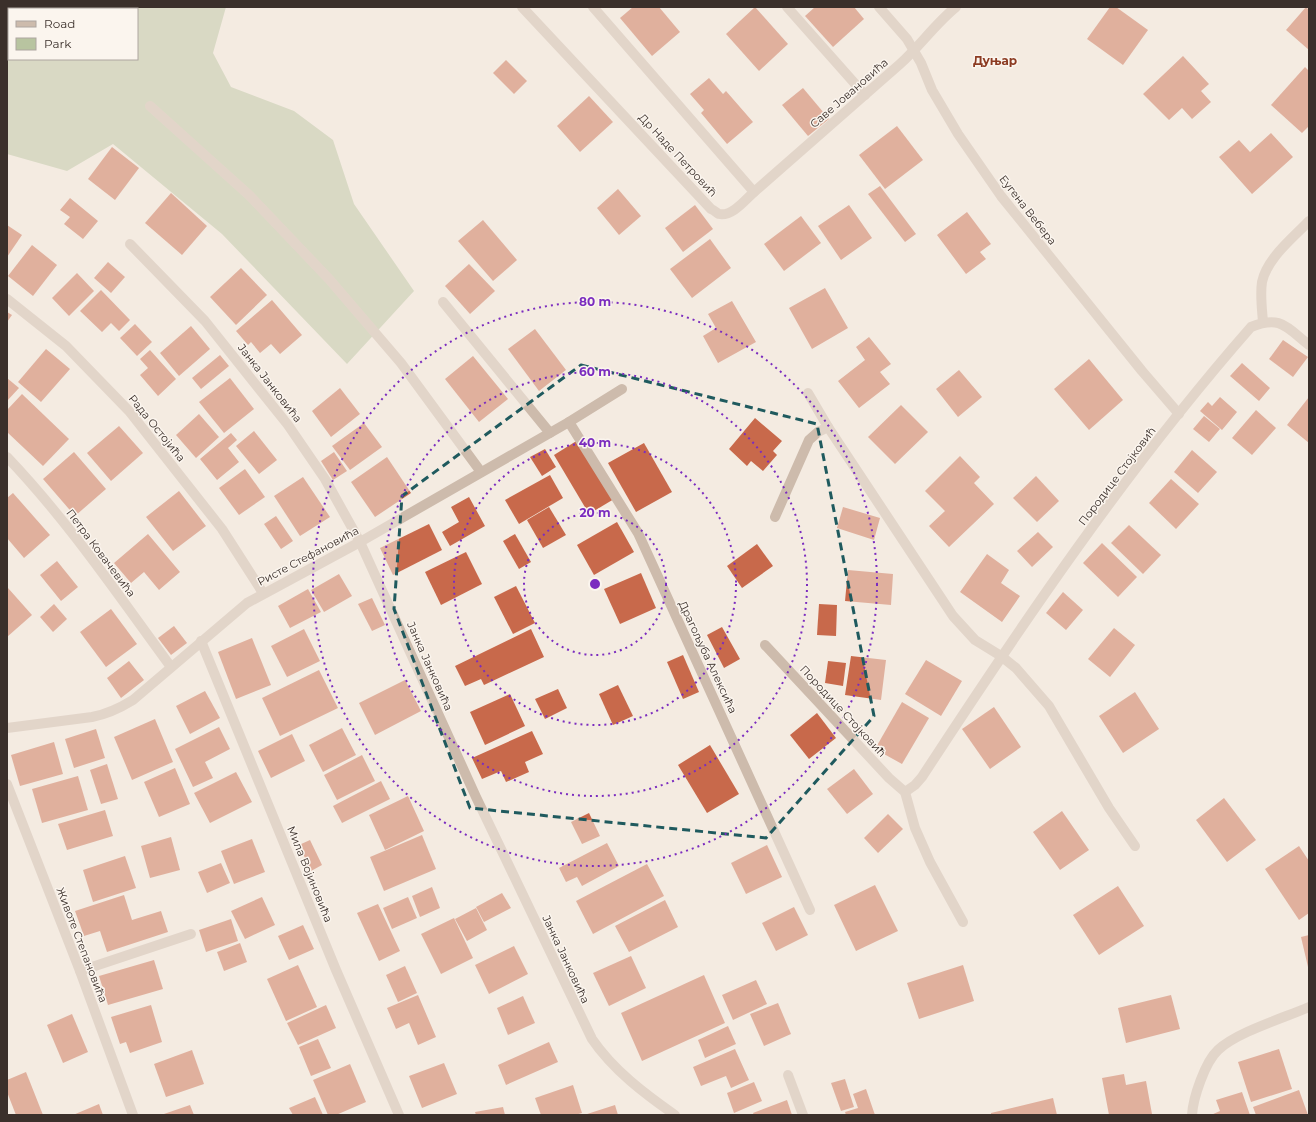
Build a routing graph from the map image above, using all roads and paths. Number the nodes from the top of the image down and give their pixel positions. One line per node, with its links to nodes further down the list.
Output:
1 (522, 7): 9 (street, Др Наде Петровић)
2 (593, 7): 9 (street)
3 (787, 7): 7 (street)
4 (879, 7): 6 (street, Еугена Вебера)
5 (956, 7): 6 (street, Саве Јовановића)
6 (915, 50): 7 (street, Саве Јовановића); 18 (street, Еугена Вебера)
7 (865, 95): 9 (street, Саве Јовановића)
8 (150, 106): 23 (street)
9 (754, 192)
10 (1309, 221): 14 (street)
11 (130, 244): 25 (street, Јанка Јанковића)
12 (7, 300): 26 (street, Рада Остојића)
13 (443, 302): 21 (street)
14 (1263, 322): 15 (street); 18 (street, Породице Стојковић)
15 (1309, 345)
16 (622, 389): 19 (street, Ристе Стефановића)
17 (808, 393): 20 (street)
18 (1179, 414): 29 (street, Породице Стојковић)
19 (569, 422): 21 (street, Ристе Стефановића); 35 (street, Драгољуба Алексића)
20 (828, 427): 24 (street); 29 (street)
21 (550, 433): 23 (street, Ристе Стефановића)
22 (7, 457): 30 (street, Петра Ковачевића)
23 (481, 472): 25 (street, Ристе Стефановића)
24 (775, 517)
25 (360, 542): 26 (street, Ристе Стефановића); 43 (street, Јанка Јанковића)
26 (263, 593): 27 (street, Ристе Стефановића)
27 (201, 641): 30 (street, Ристе Стефановића); 42 (street, Мила Војиновића)
28 (765, 645): 33 (street, Породице Стојковић)
29 (1001, 656): 33 (street, Породице Стојковић); 34 (street)
30 (171, 667): 31 (street, Ристе Стефановића)
31 (7, 728)
32 (7, 784): 38 (street, Животе Степановића)
33 (905, 792): 36 (street)
34 (1135, 846)
35 (810, 910)
36 (963, 922)
37 (191, 934): 38 (street)
38 (80, 971): 41 (street, Животе Степановића)
39 (1309, 1007): 45 (street)
40 (788, 1076): 44 (street)
41 (133, 1115)
42 (399, 1115)
43 (675, 1115)
44 (803, 1115)
45 (1192, 1115)

